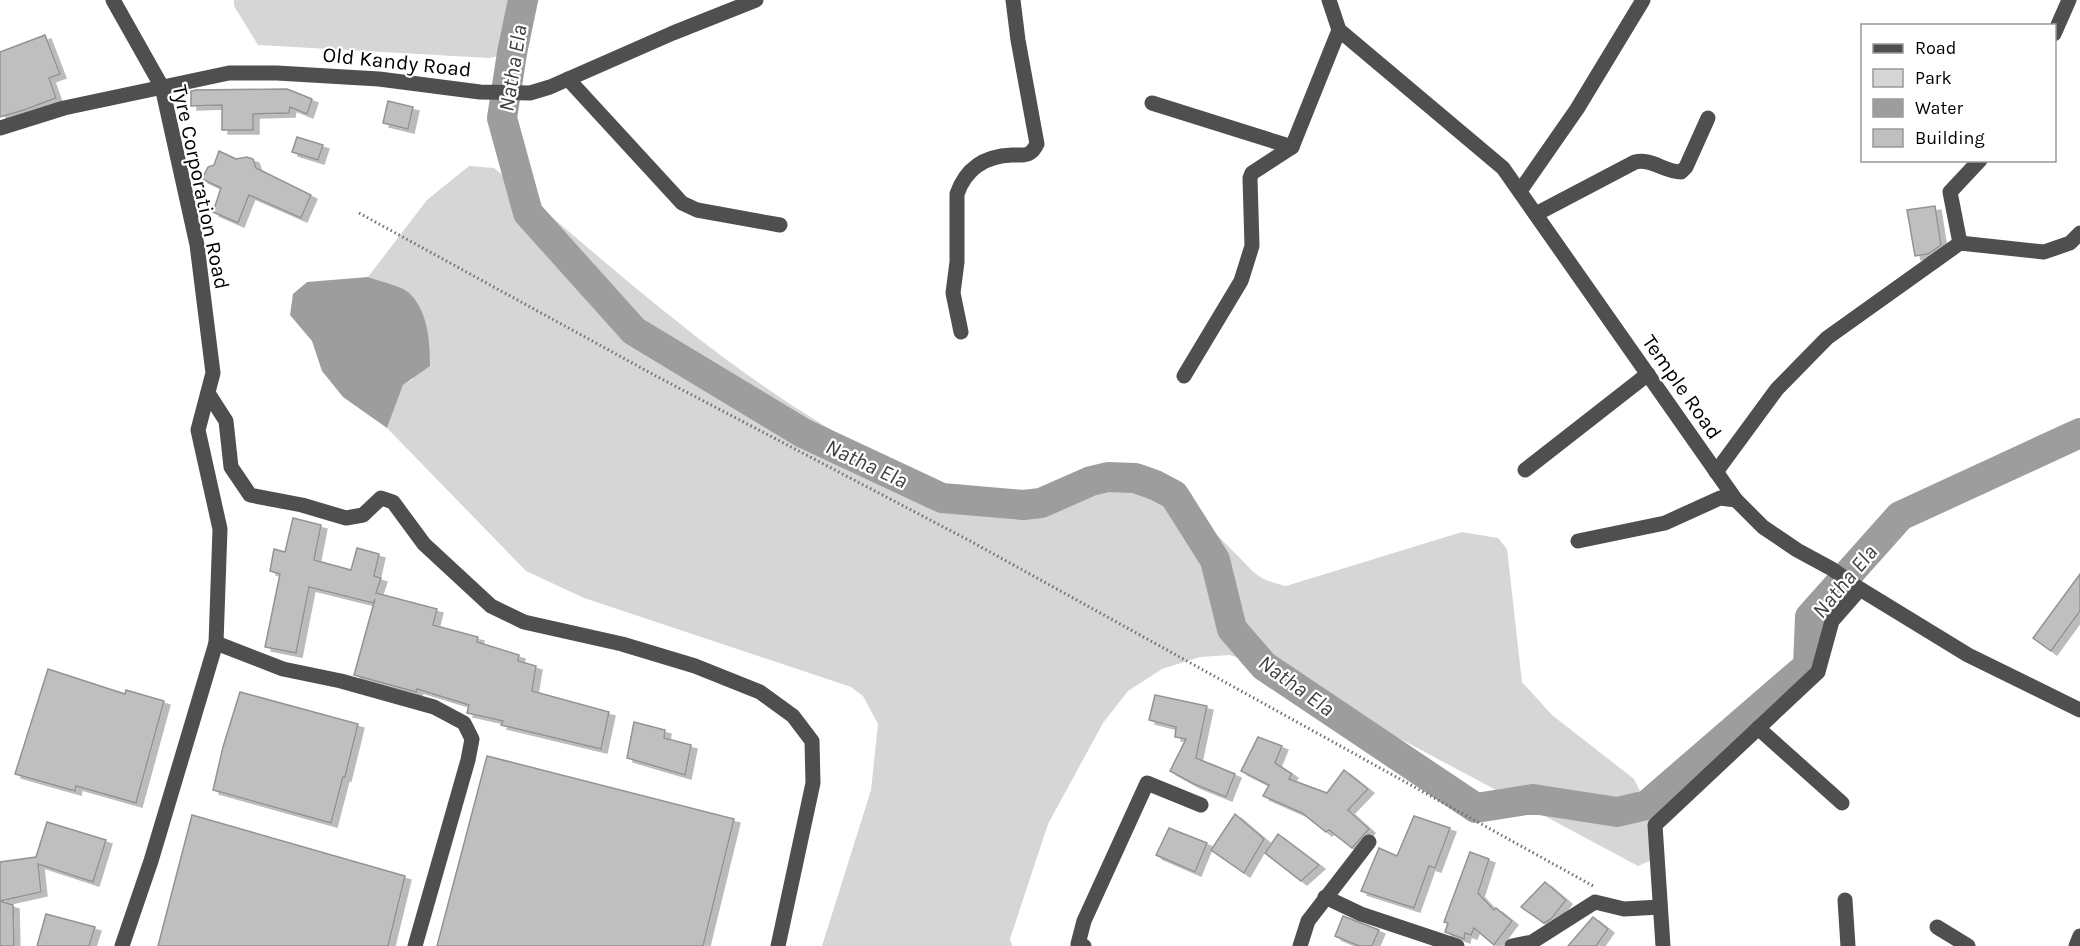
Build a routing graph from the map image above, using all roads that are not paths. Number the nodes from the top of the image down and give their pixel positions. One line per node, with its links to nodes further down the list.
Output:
1 (113, 0): 10 (street, Tyre Corporation Road)
2 (756, 0): 9 (street, Old Kandy Road)
3 (1013, 0): 21 (street)
4 (1329, 0): 7 (street)
5 (1643, 0): 16 (street)
6 (2069, 0): 8 (street)
7 (1339, 30): 14 (street); 16 (street, Temple Road)
8 (2056, 32)
9 (568, 79): 10 (street, Old Kandy Road); 18 (street)
10 (162, 87): 13 (street, Old Kandy Road); 24 (street, Tyre Corporation Road)
11 (1152, 103): 14 (street)
12 (1708, 118): 17 (street)
13 (0, 128)
14 (1292, 147): 23 (street)
15 (1978, 162): 20 (street)
16 (1520, 191): 17 (street, Temple Road)
17 (1536, 214): 22 (street, Temple Road)
18 (780, 225)
19 (2080, 233): 20 (street)
20 (1960, 243): 26 (street)
21 (961, 332)
22 (1648, 374): 25 (street); 26 (street, Temple Road)
23 (1184, 376)
24 (208, 393): 30 (street, Tyre Corporation Road); 43 (street)
25 (1525, 470)
26 (1716, 472): 27 (street, Temple Road)
27 (1736, 500): 28 (street); 29 (street, Temple Road)
28 (1578, 541)
29 (1860, 589): 31 (street, Temple Road); 32 (street)
30 (216, 643): 41 (street, Tyre Corporation Road); 42 (street)
31 (2080, 710)
32 (1758, 728): 33 (street); 38 (street)
33 (1842, 803)
34 (1201, 805): 44 (street)
35 (1369, 842): 36 (street)
36 (1325, 897): 45 (street); 46 (street)
37 (1845, 900): 49 (street)
38 (1660, 907): 47 (street); 48 (street)
39 (1937, 927): 50 (street)
40 (2080, 936): 51 (street)
41 (122, 946)
42 (415, 946)
43 (778, 946)
44 (1084, 946)
45 (1300, 946)
46 (1457, 946)
47 (1512, 946)
48 (1663, 946)
49 (1848, 946)
50 (1968, 946)
51 (2076, 946)

